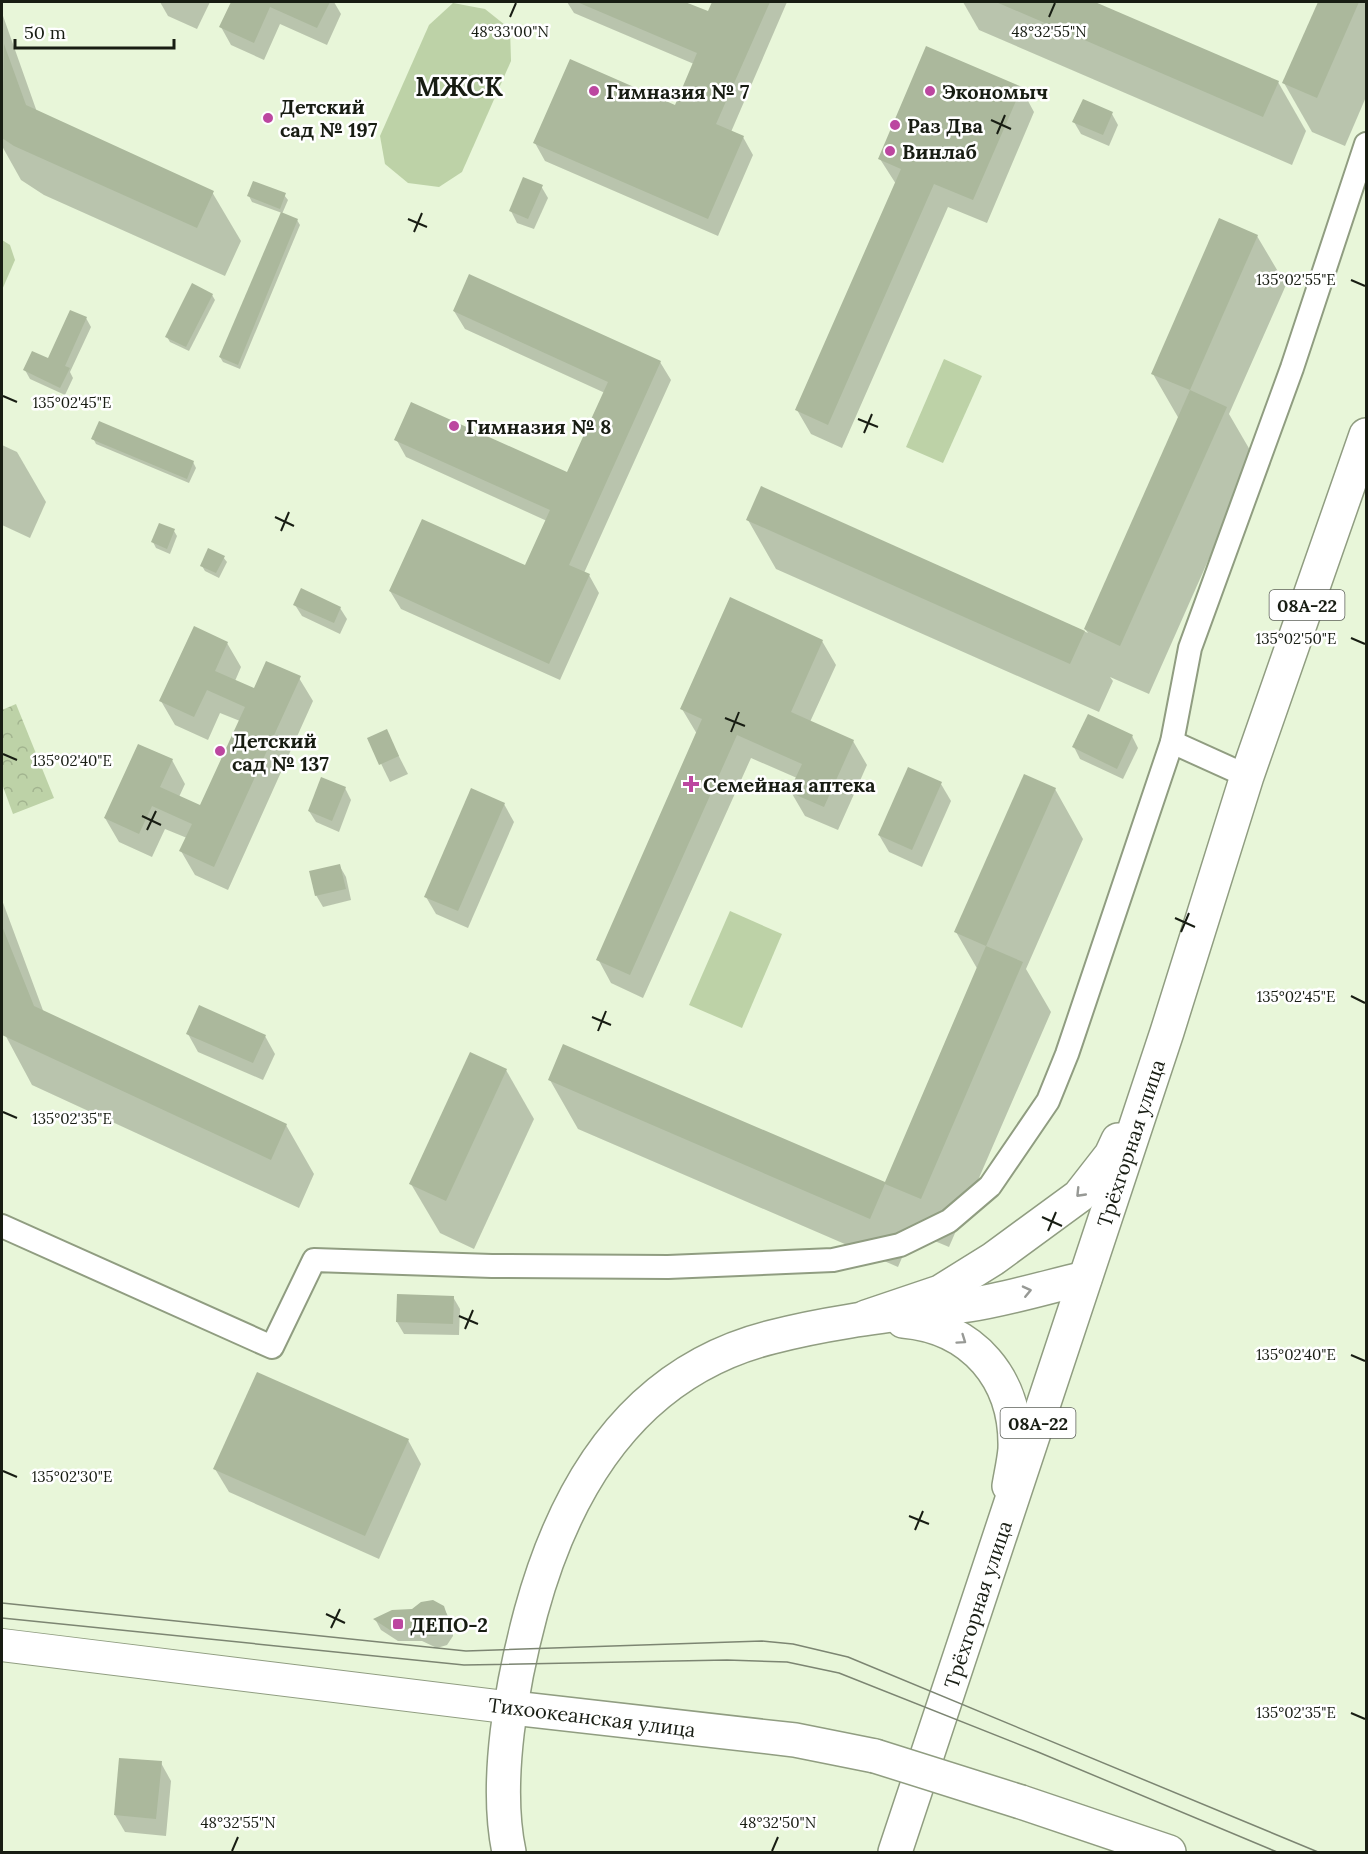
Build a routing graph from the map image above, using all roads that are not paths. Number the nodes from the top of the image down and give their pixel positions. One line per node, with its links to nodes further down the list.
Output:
1 (1366, 144): 3 (street)
2 (1366, 435): 4 (main road, Трёхгорная улица / 08А-22)
3 (1172, 742): 4 (street); 6 (street)
4 (1247, 776): 5 (main road, Трёхгорная улица / 08А-22)
5 (1167, 1032): 7 (main road, Трёхгорная улица / 08А-22); 8 (main road, one-way to 8)
6 (2, 1226)
7 (1085, 1278): 8 (main road, one-way to 7); 9 (main road, Трёхгорная улица / 08А-22)
8 (866, 1317): 9 (main road, one-way to 9); 11 (main road)
9 (991, 1568): 13 (main road, Трёхгорная улица / 08А-22)
10 (2, 1645): 11 (main road, Тихоокеанская улица)
11 (513, 1708): 12 (main road); 14 (main road, Тихоокеанская улица, bridge)
12 (509, 1852)
13 (895, 1852)
14 (1169, 1852)

